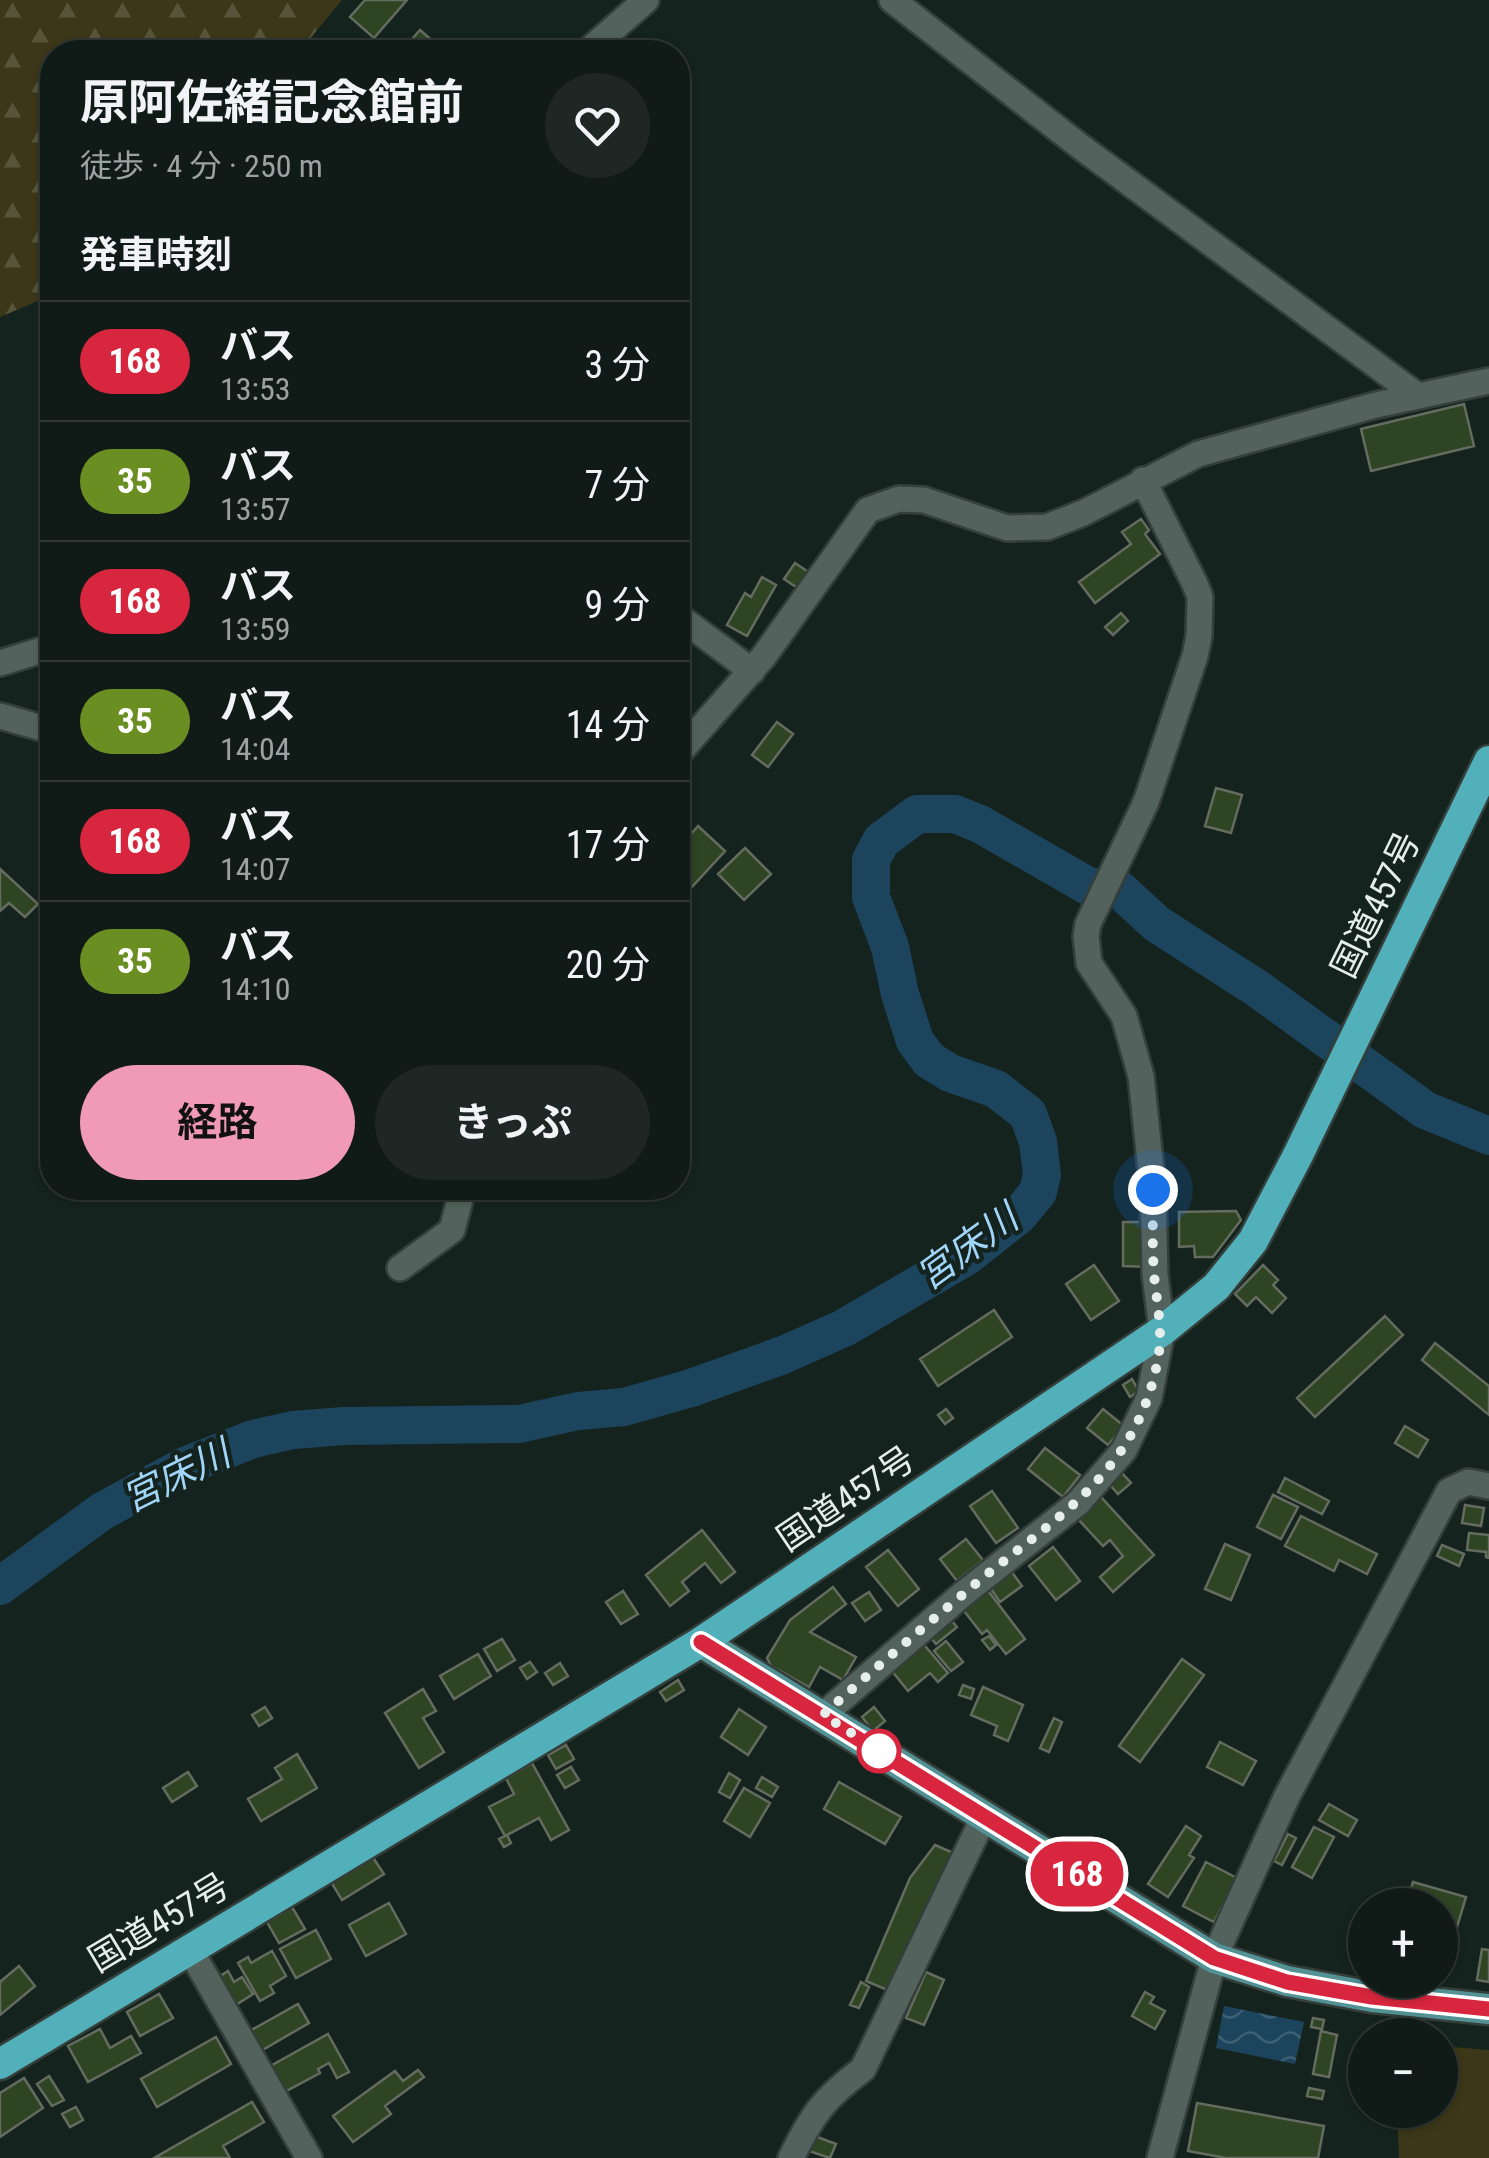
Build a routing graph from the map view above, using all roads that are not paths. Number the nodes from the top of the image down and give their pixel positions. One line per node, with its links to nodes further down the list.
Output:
1 (646, 0): 3 (street)
2 (892, 0): 5 (street)
3 (601, 40)
4 (1489, 381): 5 (street)
5 (1418, 396): 6 (street)
6 (1143, 480): 10 (street); 17 (street)
7 (690, 625): 10 (street)
8 (40, 651): 9 (street)
9 (0, 663)
10 (752, 671): 13 (street)
11 (0, 716): 12 (street)
12 (40, 728)
13 (690, 741)
14 (1489, 762): 17 (highway, 国道457号)
15 (460, 1200): 16 (street)
16 (400, 1268)
17 (1162, 1332): 19 (highway, 国道457号); 20 (street)
18 (1489, 1486): 23 (street)
19 (701, 1642): 20 (main road); 22 (highway, 国道457号)
20 (823, 1715): 21 (main road)
21 (984, 1818): 23 (main road); 27 (street)
22 (190, 1948): 25 (highway, 国道457号); 26 (street)
23 (1214, 1958): 24 (main road); 28 (street)
24 (1489, 2009)
25 (0, 2064)
26 (309, 2158)
27 (791, 2158)
28 (1160, 2158)

